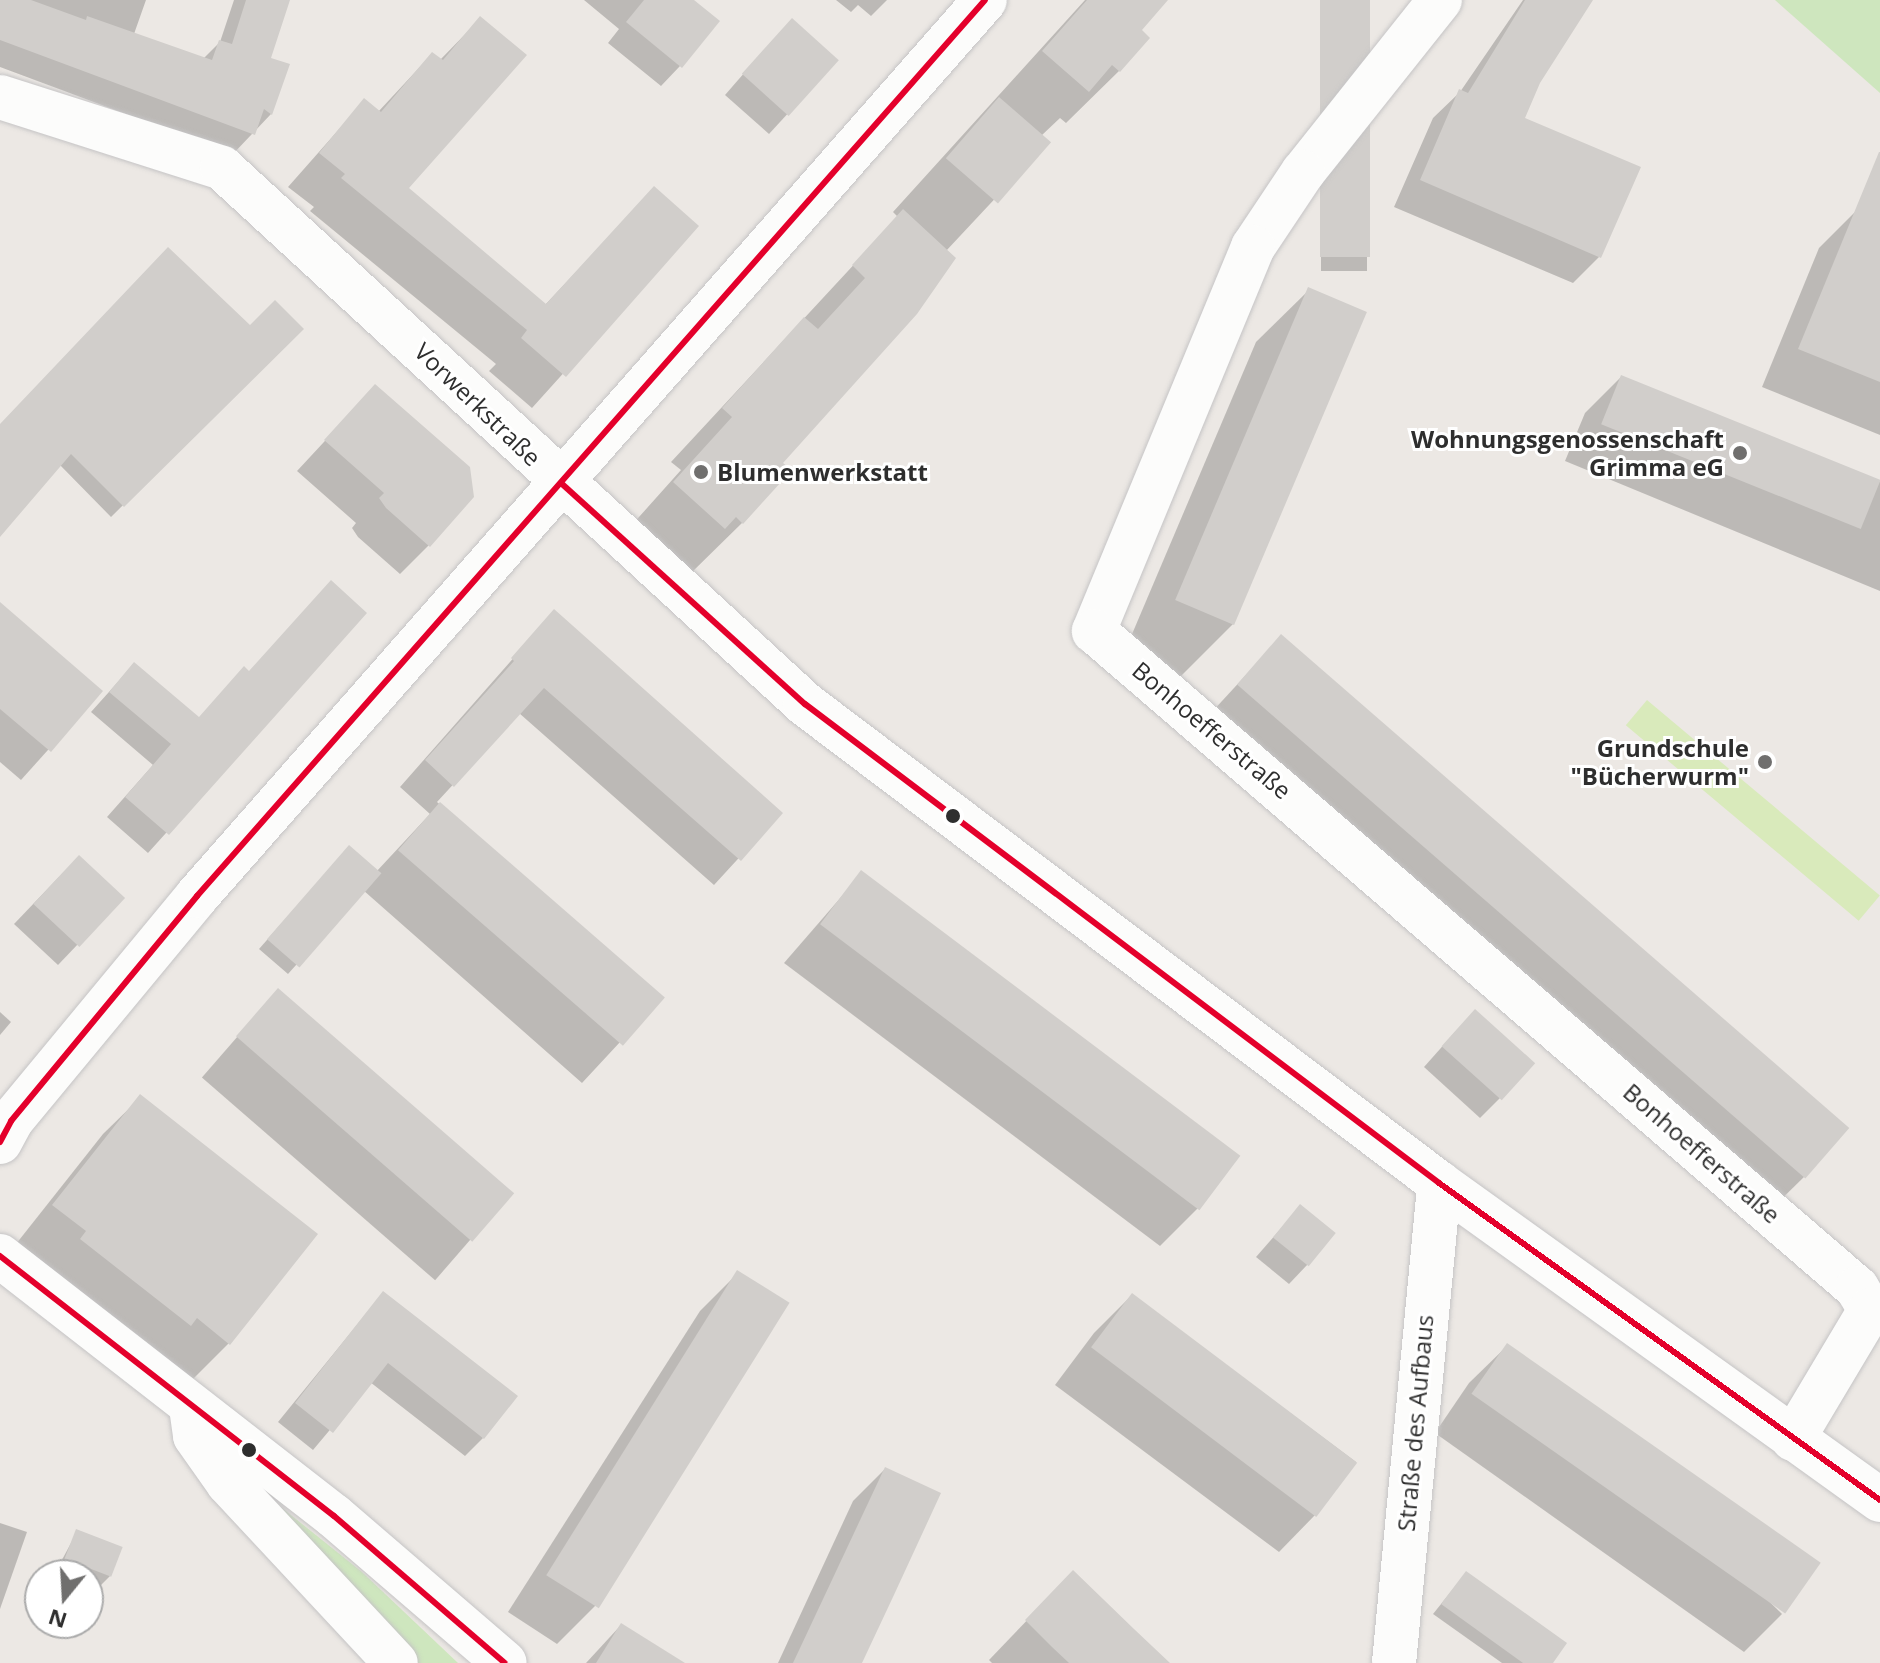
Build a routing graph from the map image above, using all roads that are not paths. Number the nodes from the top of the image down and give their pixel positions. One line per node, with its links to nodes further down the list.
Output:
1 (985, 0): 4 (street)
2 (1440, 0): 8 (street, Bonhoefferstraße)
3 (0, 97): 4 (street, Vorwerkstraße)
4 (561, 483): 5 (street); 6 (street, Vorwerkstraße)
5 (0, 1142)
6 (1439, 1183): 10 (street, Vorwerkstraße); 14 (street, Straße des Aufbaus)
7 (0, 1256): 9 (street)
8 (1875, 1308): 10 (street, Bonhoefferstraße)
9 (191, 1407): 12 (street); 13 (street)
10 (1793, 1439): 11 (street, Vorwerkstraße)
11 (1880, 1500)
12 (396, 1663)
13 (505, 1663)
14 (1394, 1663)

